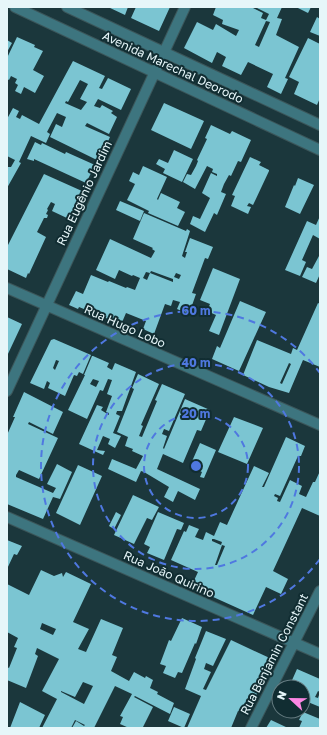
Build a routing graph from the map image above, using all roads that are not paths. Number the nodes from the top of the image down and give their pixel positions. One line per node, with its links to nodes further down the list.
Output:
1 (15, 7): 5 (street, Avenida Marechal Deorodo)
2 (67, 7): 4 (street, Avenida Marechal Deorodo)
3 (185, 7): 4 (street, Rua Eugênio Jardim)
4 (164, 52): 5 (street, Rua Eugênio Jardim); 6 (street, Avenida Marechal Deorodo)
5 (155, 73): 7 (street, Avenida Marechal Deorodo); 9 (street, Rua Eugênio Jardim)
6 (320, 125)
7 (320, 150)
8 (7, 288): 9 (street, Rua Hugo Lobo)
9 (46, 306): 10 (street, Rua Eugênio Jardim); 11 (street, Rua Hugo Lobo)
10 (7, 391)
11 (320, 425)
12 (7, 517): 14 (street, Rua João Quirino)
13 (320, 591): 14 (street, Rua Benjamin Constant)
14 (294, 643): 15 (street, Rua João Quirino); 16 (street, Rua Benjamin Constant)
15 (320, 654)
16 (251, 728)

